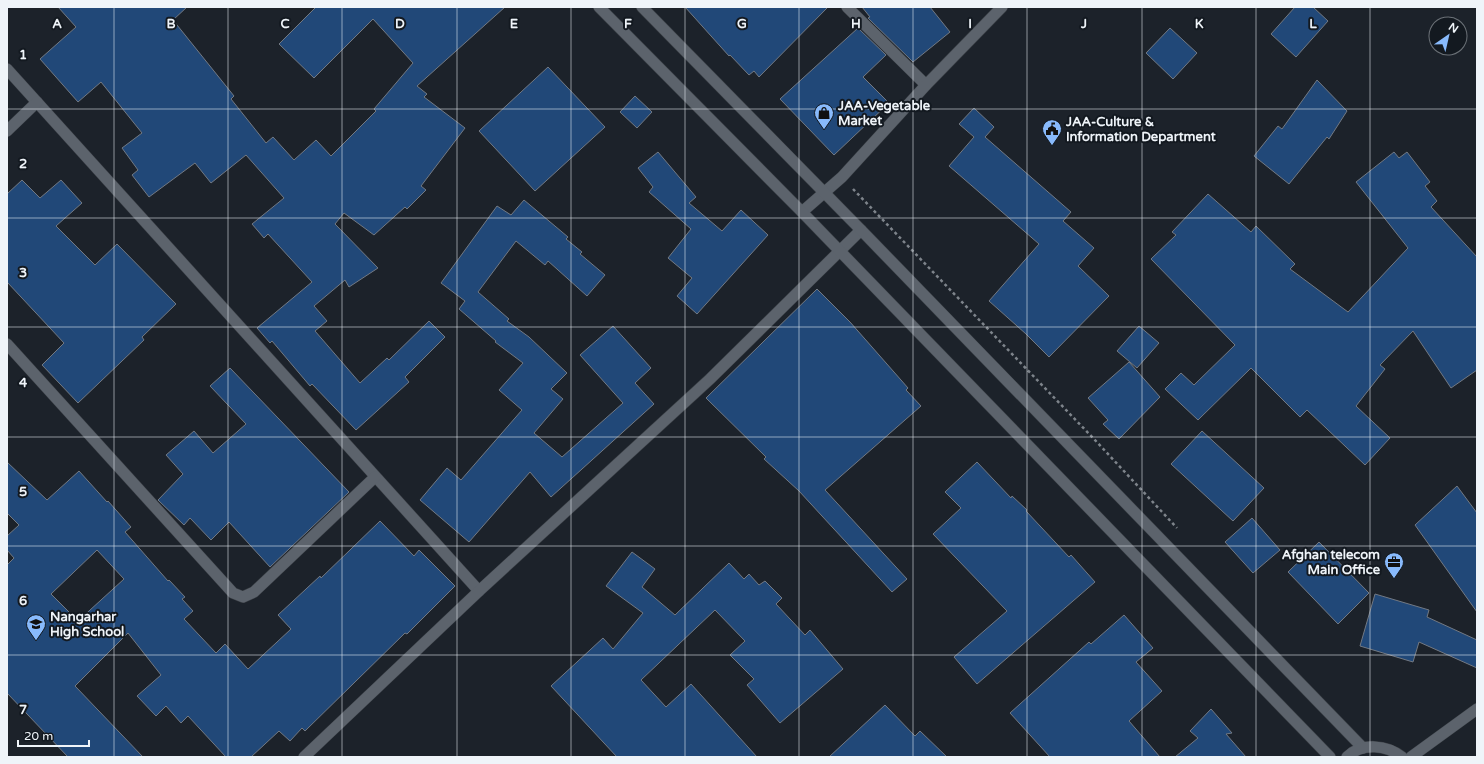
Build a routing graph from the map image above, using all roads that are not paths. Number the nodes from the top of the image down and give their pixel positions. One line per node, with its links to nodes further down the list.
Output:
1 (599, 7): 10 (street)
2 (642, 7): 9 (street)
3 (847, 7): 6 (street)
4 (1002, 7): 6 (street)
5 (7, 69): 7 (street)
6 (926, 85): 9 (street)
7 (37, 102): 8 (street); 14 (street)
8 (7, 131)
9 (824, 192): 10 (street); 11 (street)
10 (802, 212): 12 (street)
11 (861, 230): 12 (street); 17 (street)
12 (840, 251): 15 (street); 19 (street)
13 (7, 344): 14 (street)
14 (375, 477): 15 (street)
15 (479, 592): 18 (street)
16 (1477, 709): 22 (street)
17 (1363, 748): 20 (street); 21 (street)
18 (304, 757)
19 (1330, 757)
20 (1347, 757)
21 (1402, 757)
22 (1410, 757)

